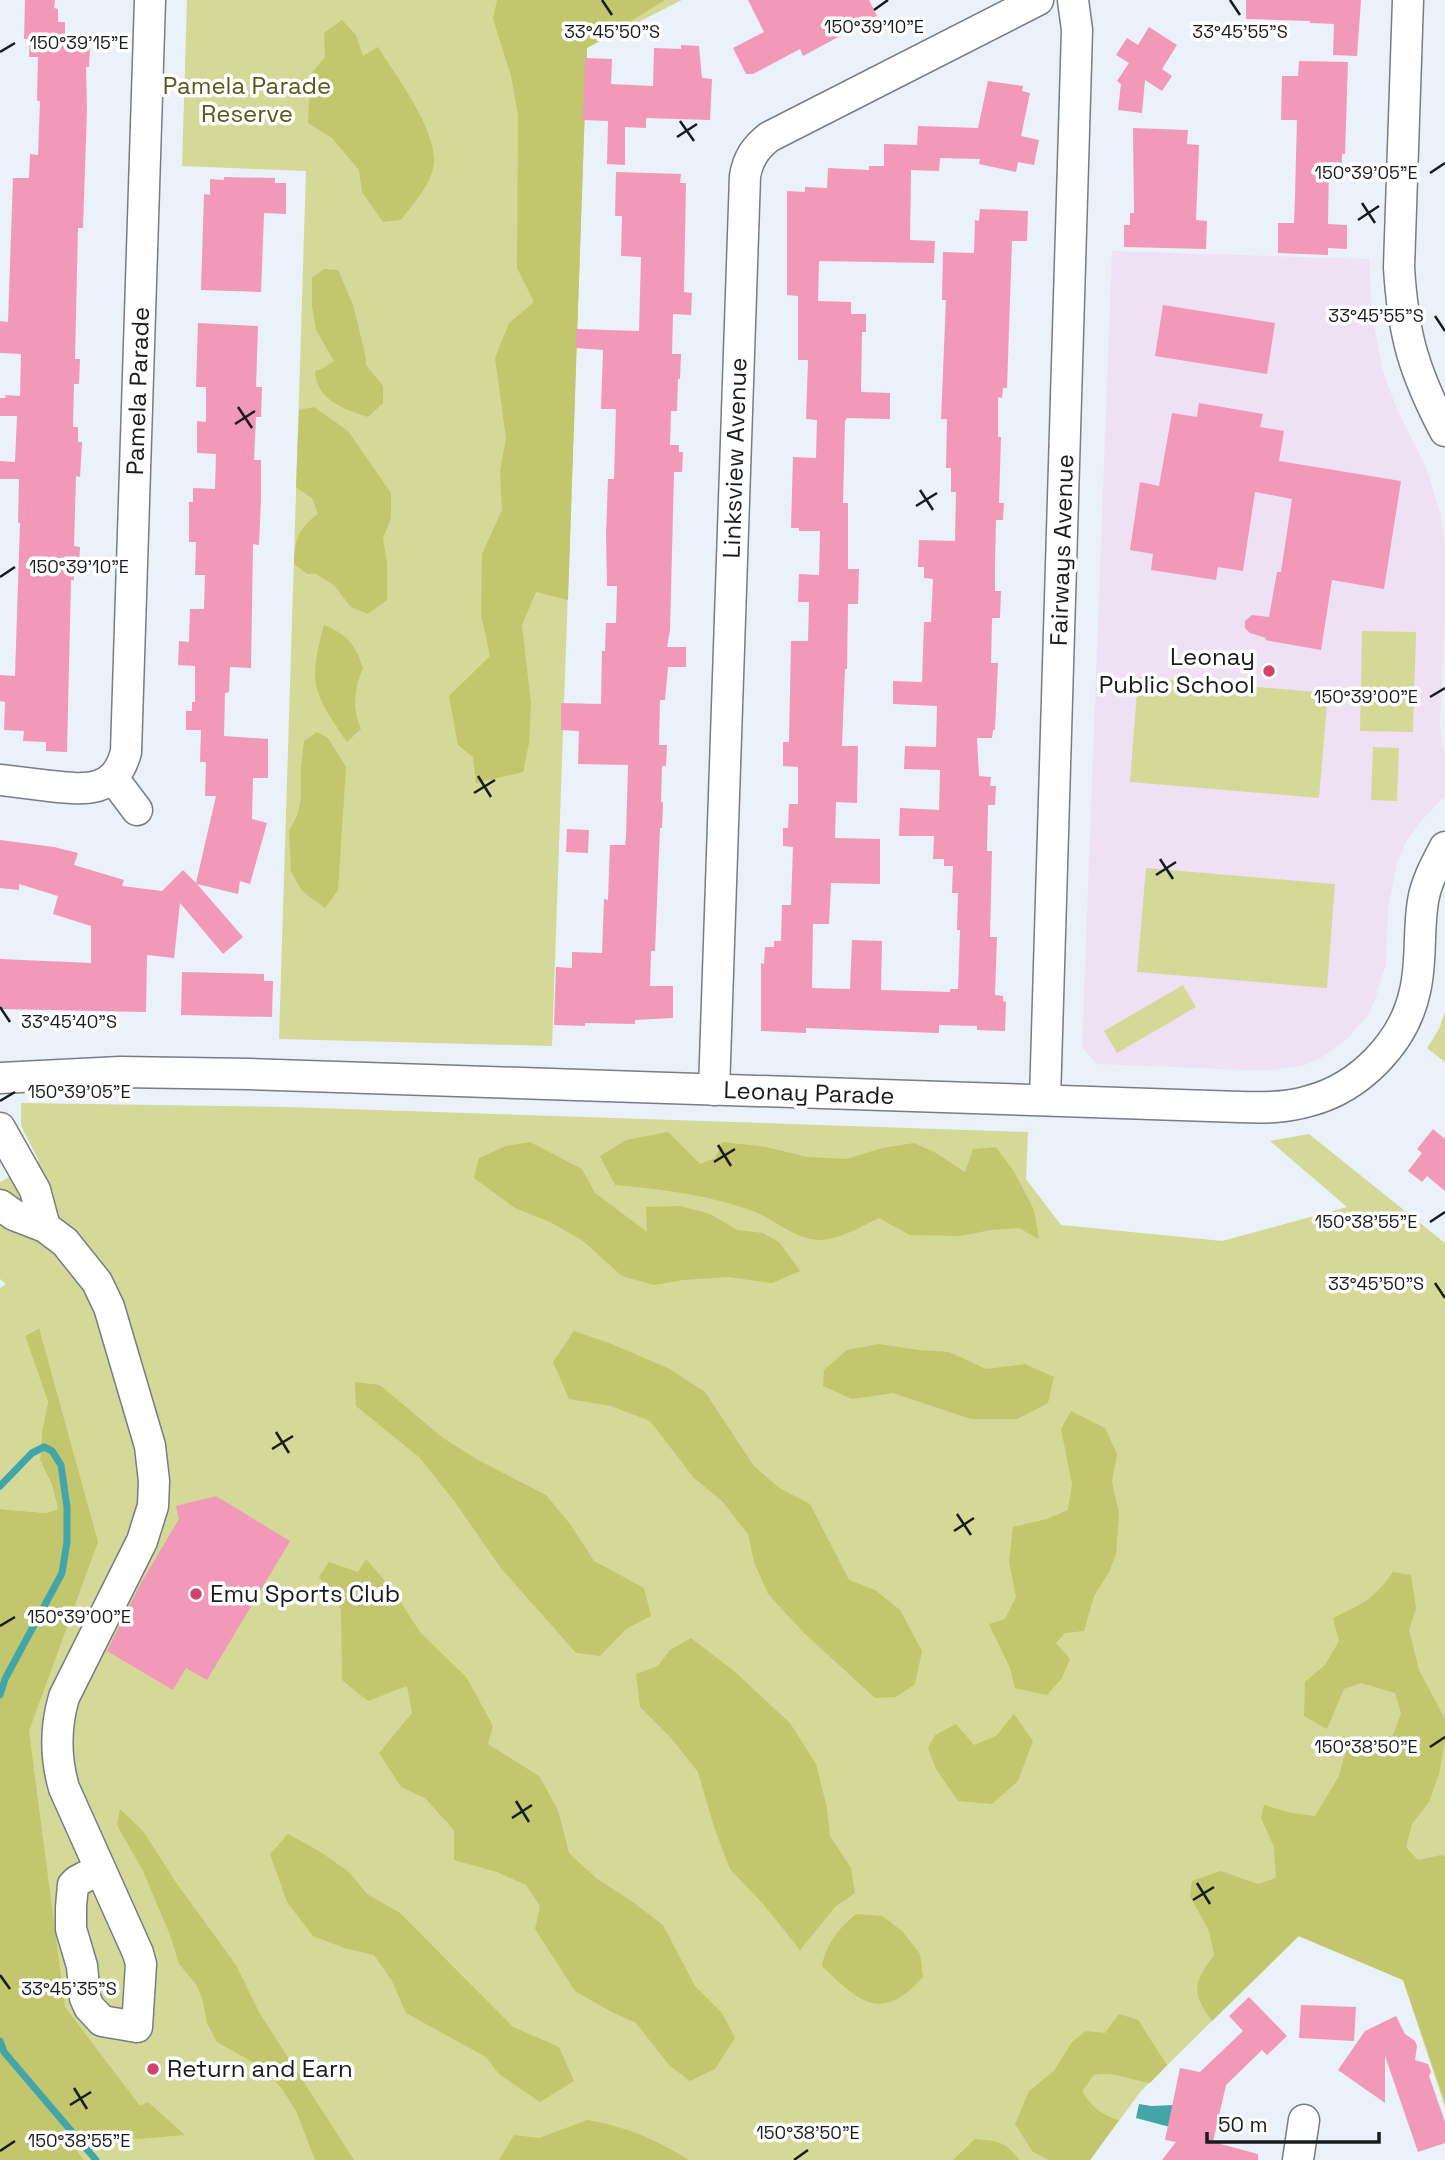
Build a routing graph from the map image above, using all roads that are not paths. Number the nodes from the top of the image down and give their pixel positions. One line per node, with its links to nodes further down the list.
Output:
1 (150, 0): 6 (street, Pamela Parade)
2 (1038, 0): 11 (street, Linksview Avenue)
3 (1073, 0): 12 (street, Fairways Avenue)
4 (1408, 0): 5 (street)
5 (1445, 431)
6 (113, 778): 7 (street); 8 (street)
7 (0, 780)
8 (138, 810)
9 (1445, 847): 12 (street, Leonay Parade)
10 (0, 1078): 11 (street, Leonay Parade)
11 (714, 1090): 12 (street, Leonay Parade)
12 (1045, 1100)
13 (0, 1128): 15 (street)
14 (0, 1205): 15 (street)
15 (45, 1227): 16 (street)
16 (100, 1869): 16 (street)
17 (1304, 2120): 18 (street)
18 (1298, 2160)

